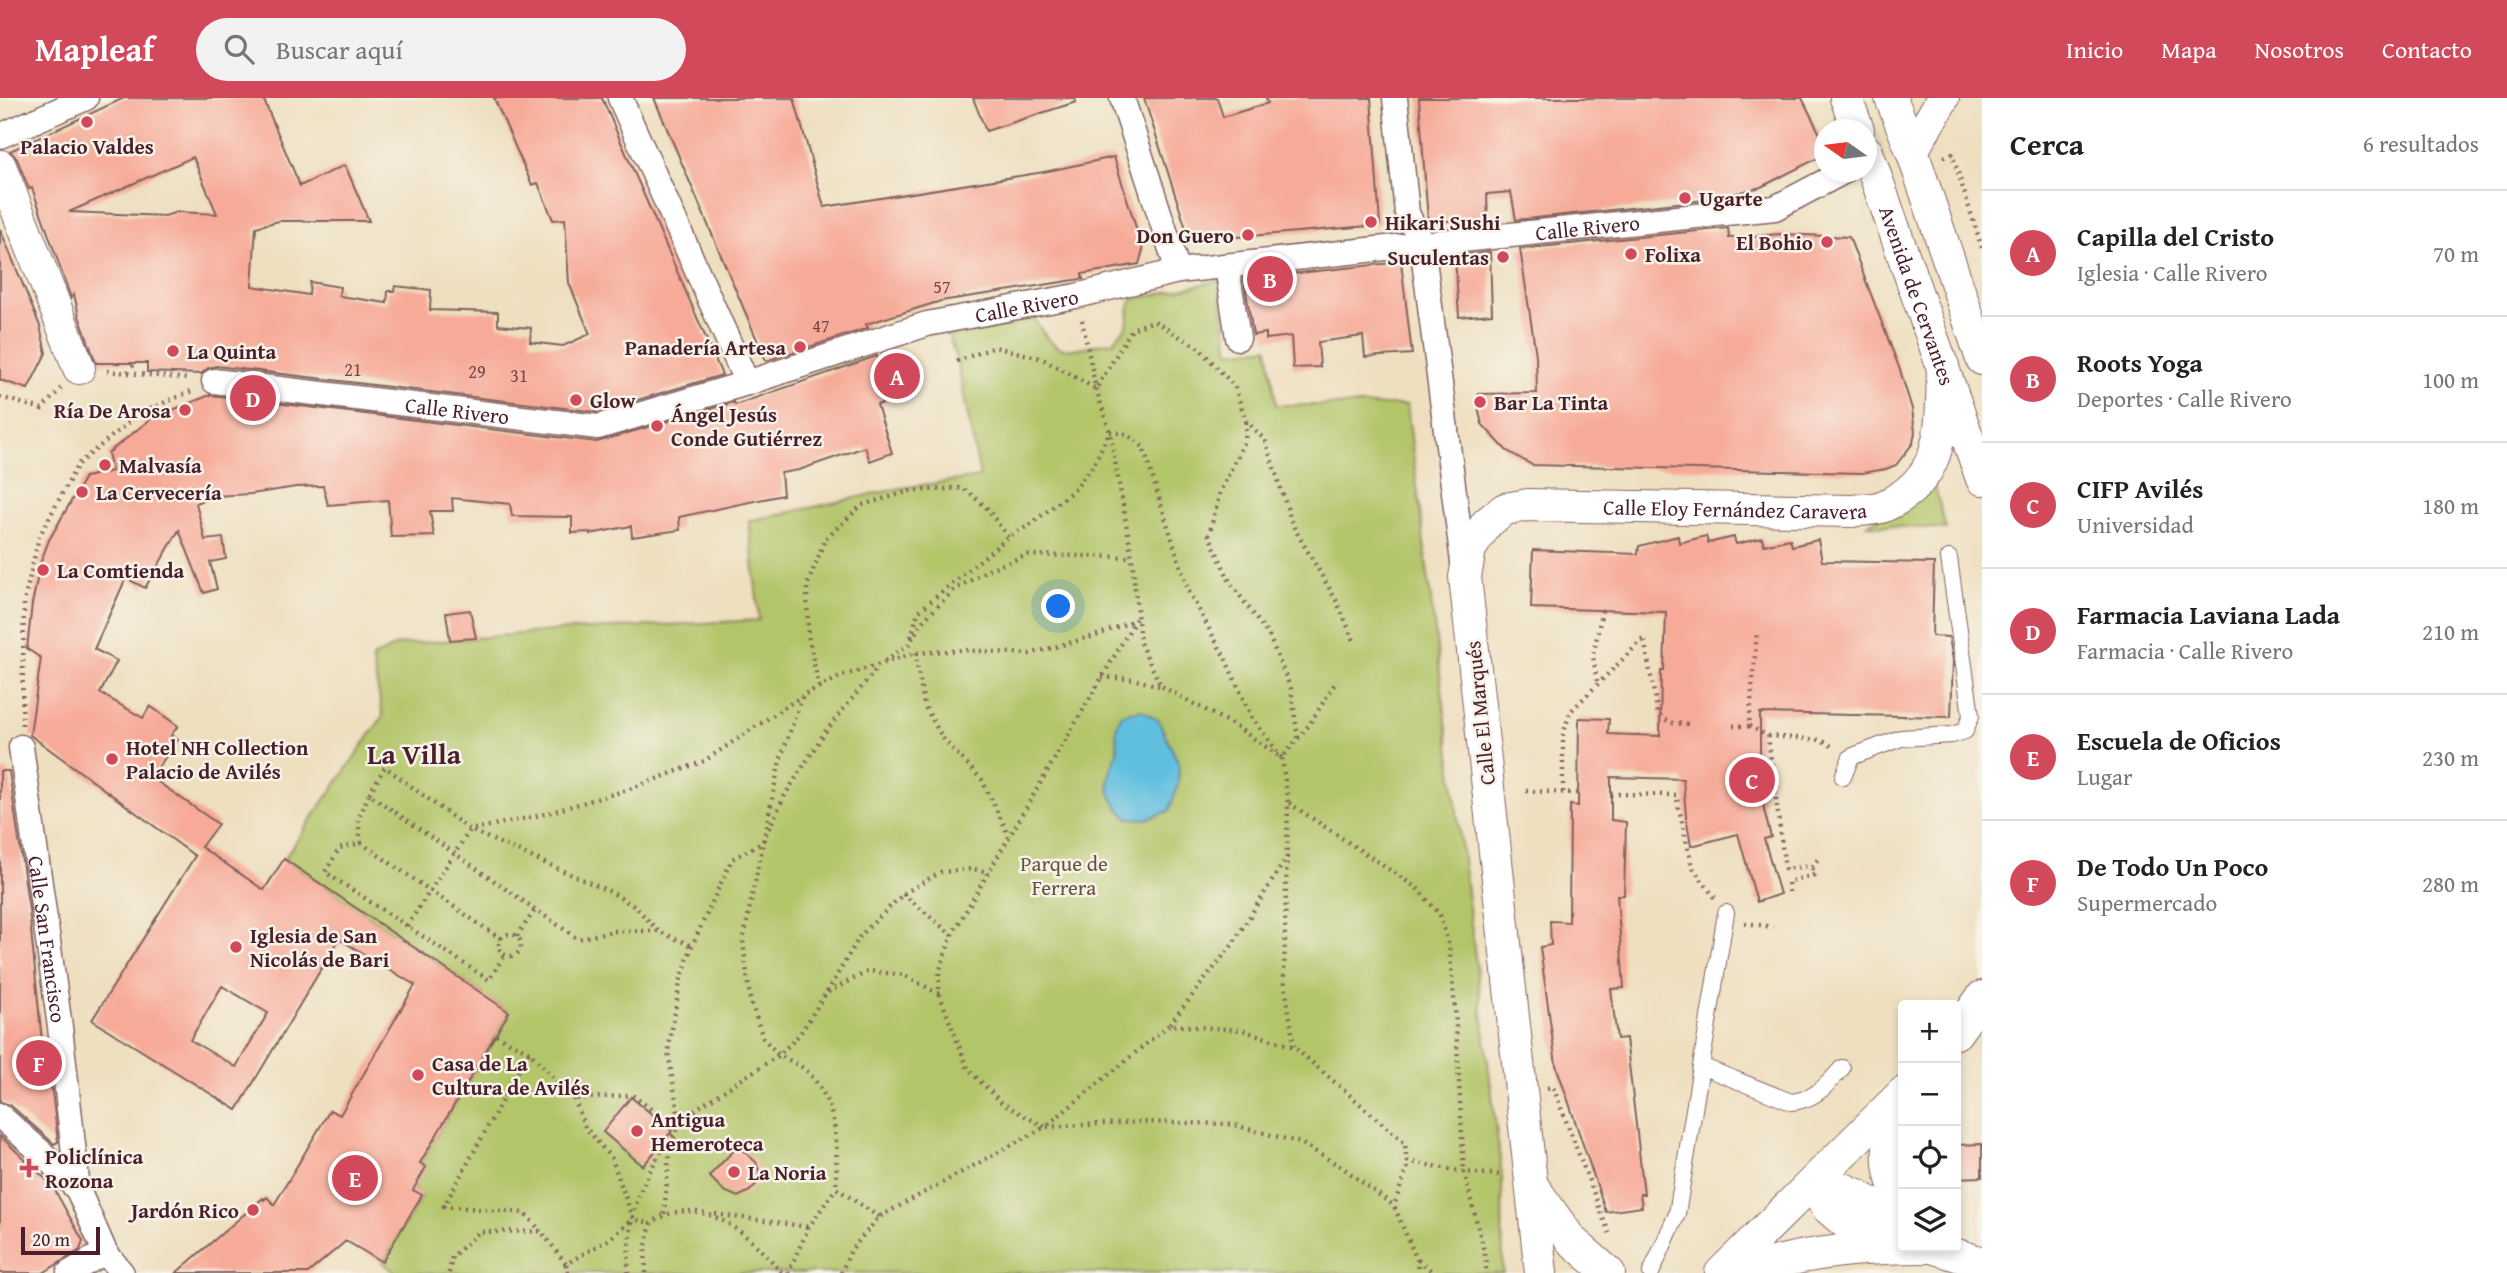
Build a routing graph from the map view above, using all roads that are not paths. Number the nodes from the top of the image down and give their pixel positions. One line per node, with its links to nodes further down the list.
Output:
1 (86, 98): 9 (street)
2 (620, 98): 22 (street)
3 (1122, 98): 16 (street)
4 (1395, 98): 14 (street, Calle El Marqués)
5 (1846, 98): 8 (street, Avenida de Cervantes)
6 (1891, 98): 10 (street, Avenida de Cervantes)
7 (1943, 98): 10 (street)
8 (1852, 119)
9 (0, 136)
10 (1912, 150): 18 (street, Avenida de Cervantes)
11 (0, 166): 20 (street)
12 (1816, 182): 14 (street, Calle Rivero)
13 (1872, 182): 19 (street, Avenida de Cervantes)
14 (1422, 244): 15 (street, Calle Rivero); 25 (street, Calle El Marqués)
15 (1227, 267): 16 (street, Calle Rivero); 17 (street)
16 (1178, 271): 22 (street, Calle Rivero)
17 (1238, 338)
18 (1982, 359)
19 (1943, 366): 23 (street, Avenida de Cervantes); 25 (street, Calle Eloy Fernández Caravera)
20 (79, 368)
21 (214, 381): 22 (street, Calle Rivero)
22 (747, 383)
23 (1982, 479)
24 (1949, 558): 27 (lane)
25 (1465, 577): 36 (street, Calle El Marqués)
26 (21, 747): 38 (street, Calle San Francisco)
27 (1843, 777)
28 (1726, 913): 31 (lane)
29 (1982, 997): 30 (street)
30 (1961, 1026)
31 (1701, 1066): 32 (lane); 48 (lane)
32 (1842, 1068)
33 (1898, 1099): 37 (street)
34 (1898, 1108): 39 (street)
35 (0, 1116): 38 (street)
36 (1530, 1176): 46 (street, Calle El Marqués); 47 (street, Calle El Marqués)
37 (1813, 1183): 40 (street); 49 (street)
38 (78, 1189): 41 (street, Calle San Francisco)
39 (1898, 1190)
40 (1895, 1237): 50 (street)
41 (105, 1252): 44 (street); 45 (street, Calle San Francisco)
42 (1948, 1252): 43 (street)
43 (1982, 1263)
44 (69, 1273)
45 (122, 1273)
46 (1542, 1273)
47 (1609, 1273)
48 (1651, 1273)
49 (1721, 1273)
50 (1742, 1273)

